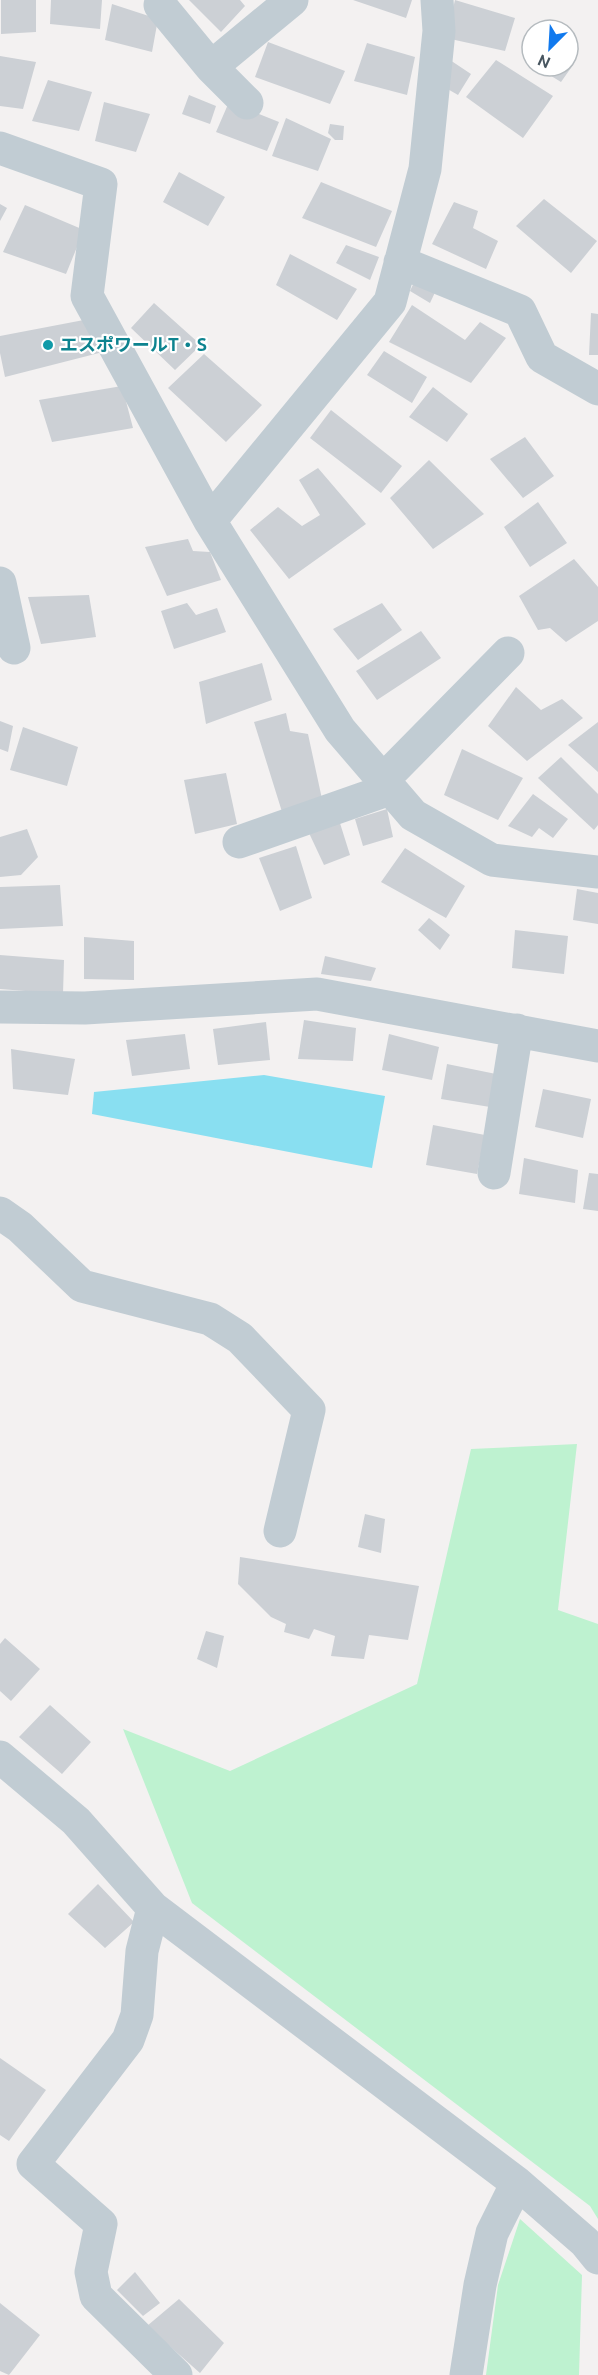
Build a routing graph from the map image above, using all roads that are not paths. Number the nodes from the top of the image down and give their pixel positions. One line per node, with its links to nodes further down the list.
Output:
1 (292, 0): 4 (street)
2 (437, 0): 7 (street)
3 (160, 5): 4 (street)
4 (212, 67): 5 (street)
5 (247, 103)
6 (0, 148): 9 (street)
7 (400, 262): 8 (street); 9 (street)
8 (598, 389)
9 (210, 521): 13 (street)
10 (0, 582): 11 (street)
11 (14, 648)
12 (508, 653): 13 (street)
13 (387, 784): 14 (street); 15 (street)
14 (240, 842)
15 (598, 873)
16 (0, 1008): 17 (street)
17 (517, 1030): 18 (street); 19 (street)
18 (598, 1046)
19 (494, 1173)
20 (0, 1213): 21 (street)
21 (280, 1531)
22 (0, 1757): 23 (street)
23 (153, 1908): 24 (street); 26 (street)
24 (517, 2183): 25 (street); 27 (street)
25 (598, 2258)
26 (176, 2375)
27 (466, 2375)

